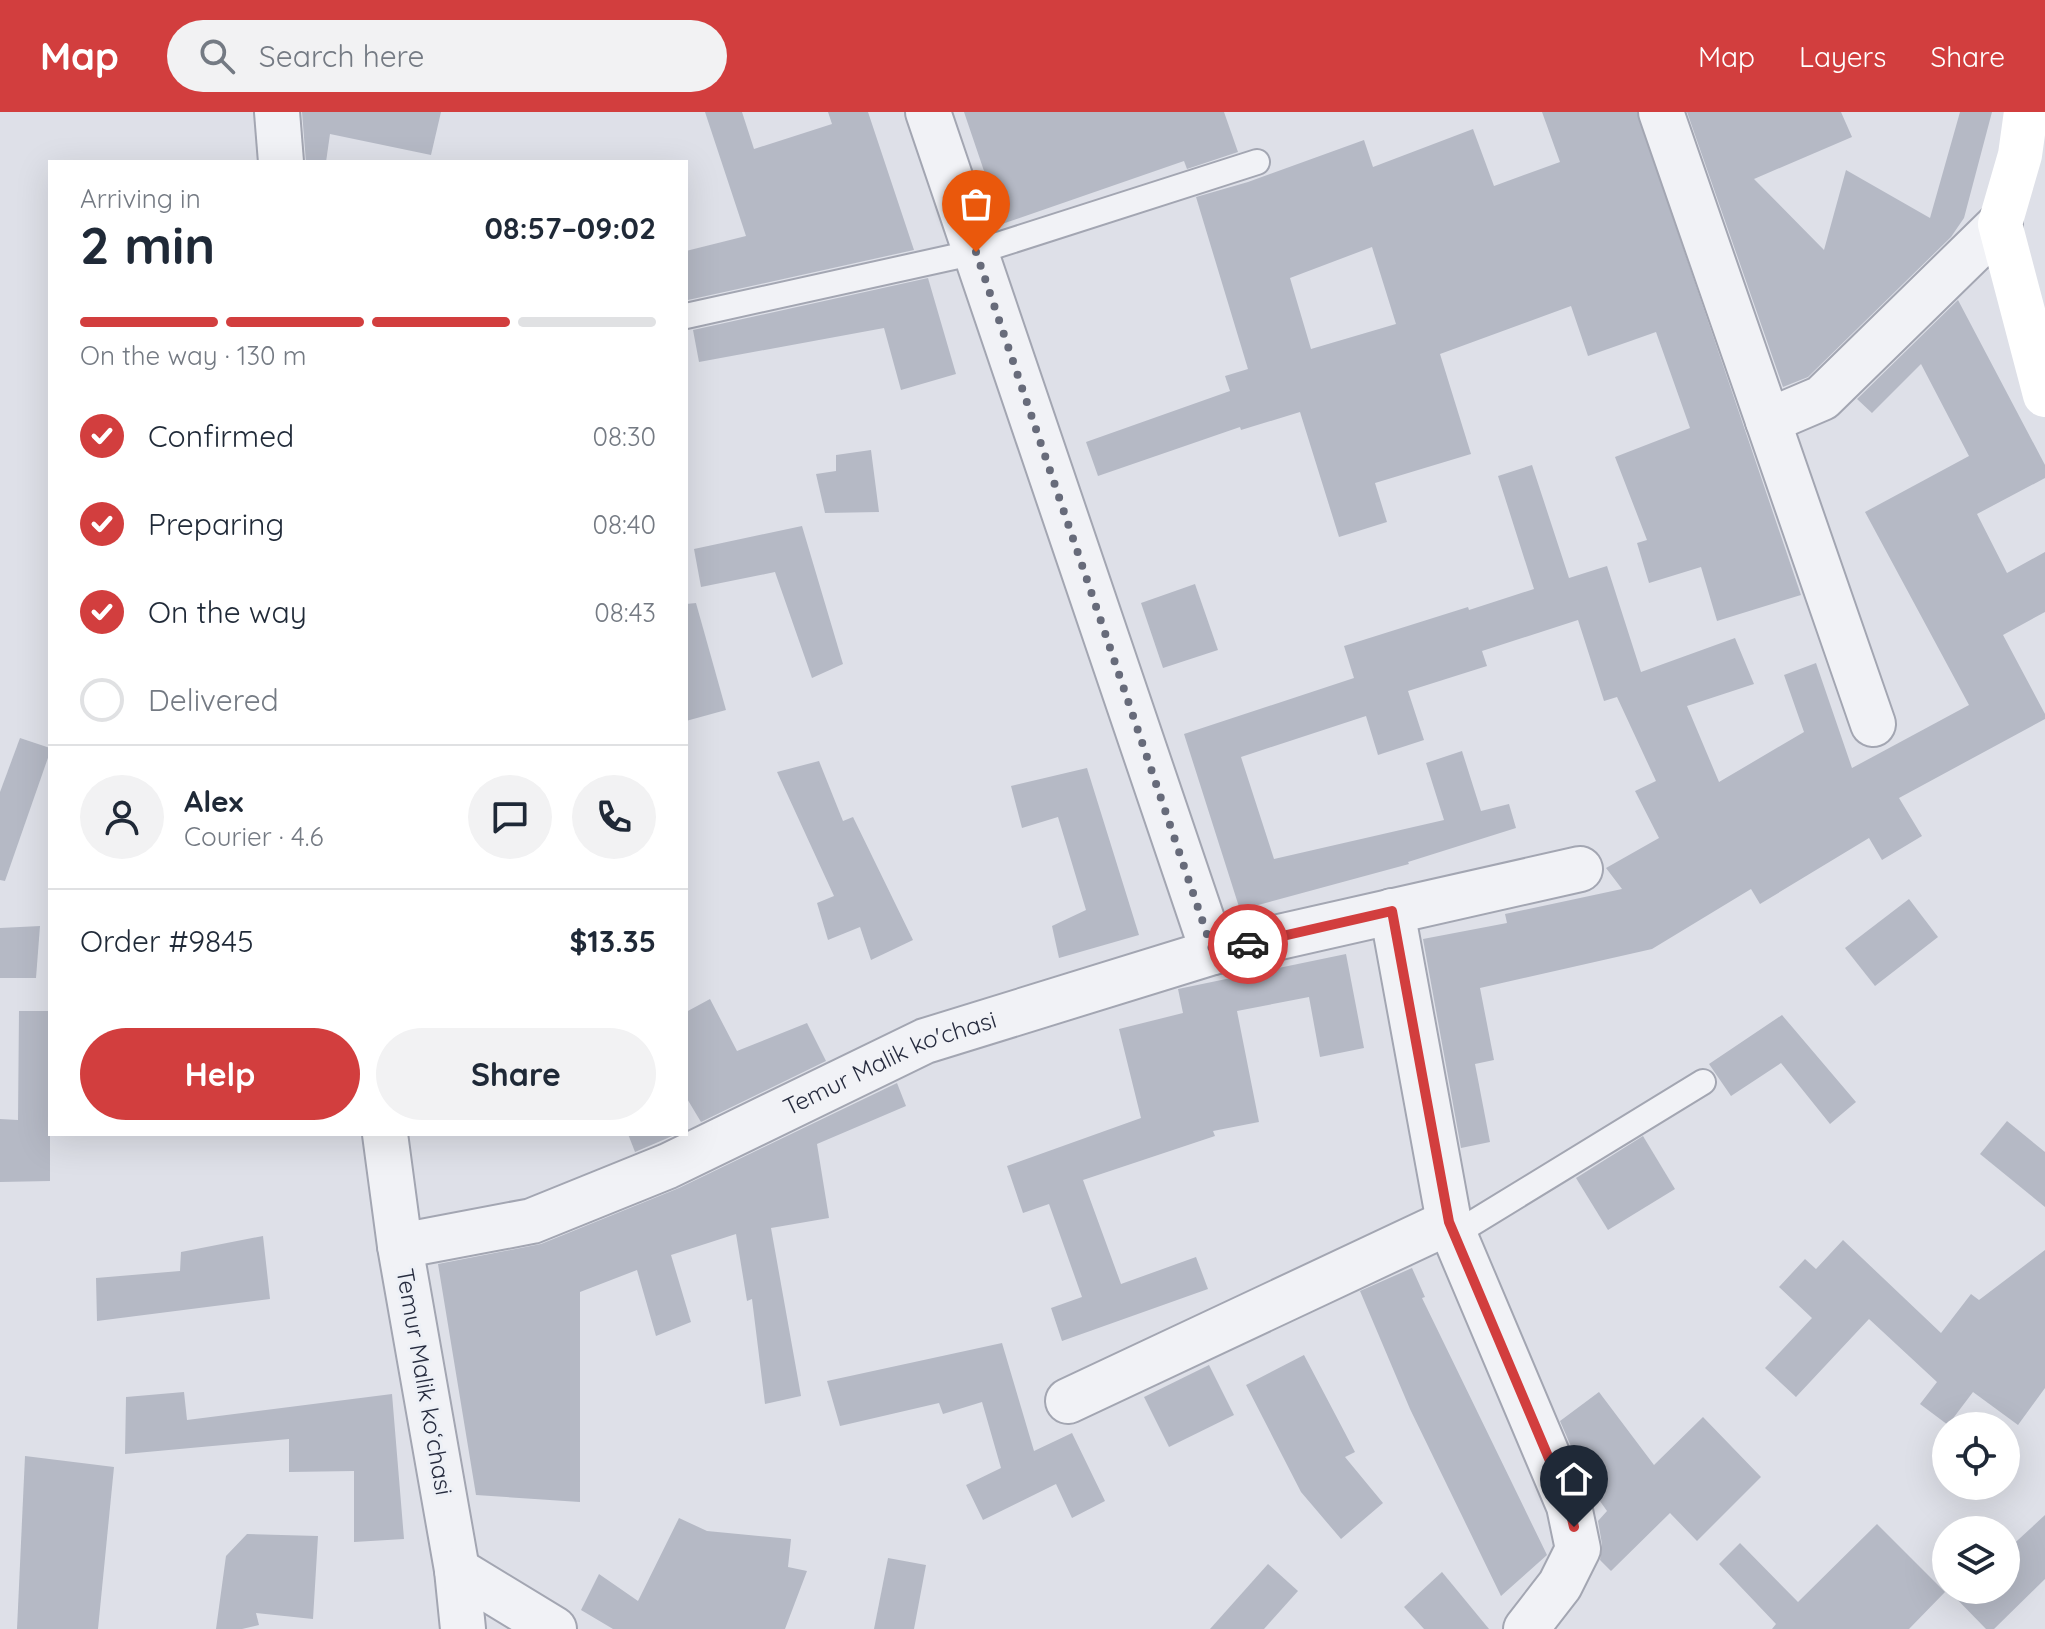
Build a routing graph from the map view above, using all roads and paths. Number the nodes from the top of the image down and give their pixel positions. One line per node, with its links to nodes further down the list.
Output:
1 (277, 112): 5 (street)
2 (928, 112): 8 (street)
3 (1661, 112): 12 (street)
4 (2026, 112): 7 (street)
5 (281, 160)
6 (1257, 162): 8 (lane)
7 (2000, 224): 9 (street); 12 (street)
8 (976, 252): 10 (lane); 16 (street)
9 (2031, 288): 11 (street)
10 (688, 316)
11 (2045, 395)
12 (1768, 421): 13 (street)
13 (1873, 724)
14 (1580, 869): 15 (street, Temur Malik ko'chasi)
15 (1392, 911): 16 (street, Temur Malik ko'chasi); 19 (street)
16 (1213, 952): 20 (street, Temur Malik ko'chasi)
17 (1703, 1082): 19 (lane)
18 (385, 1136): 20 (street, Temur Malik koʻchasi)
19 (1451, 1229): 21 (street); 25 (street)
20 (400, 1246): 22 (street, Temur Malik koʻchasi)
21 (1068, 1401)
22 (457, 1570): 23 (street, Temur Malik koʻchasi); 24 (street)
23 (463, 1629)
24 (554, 1629)
25 (1526, 1629)

